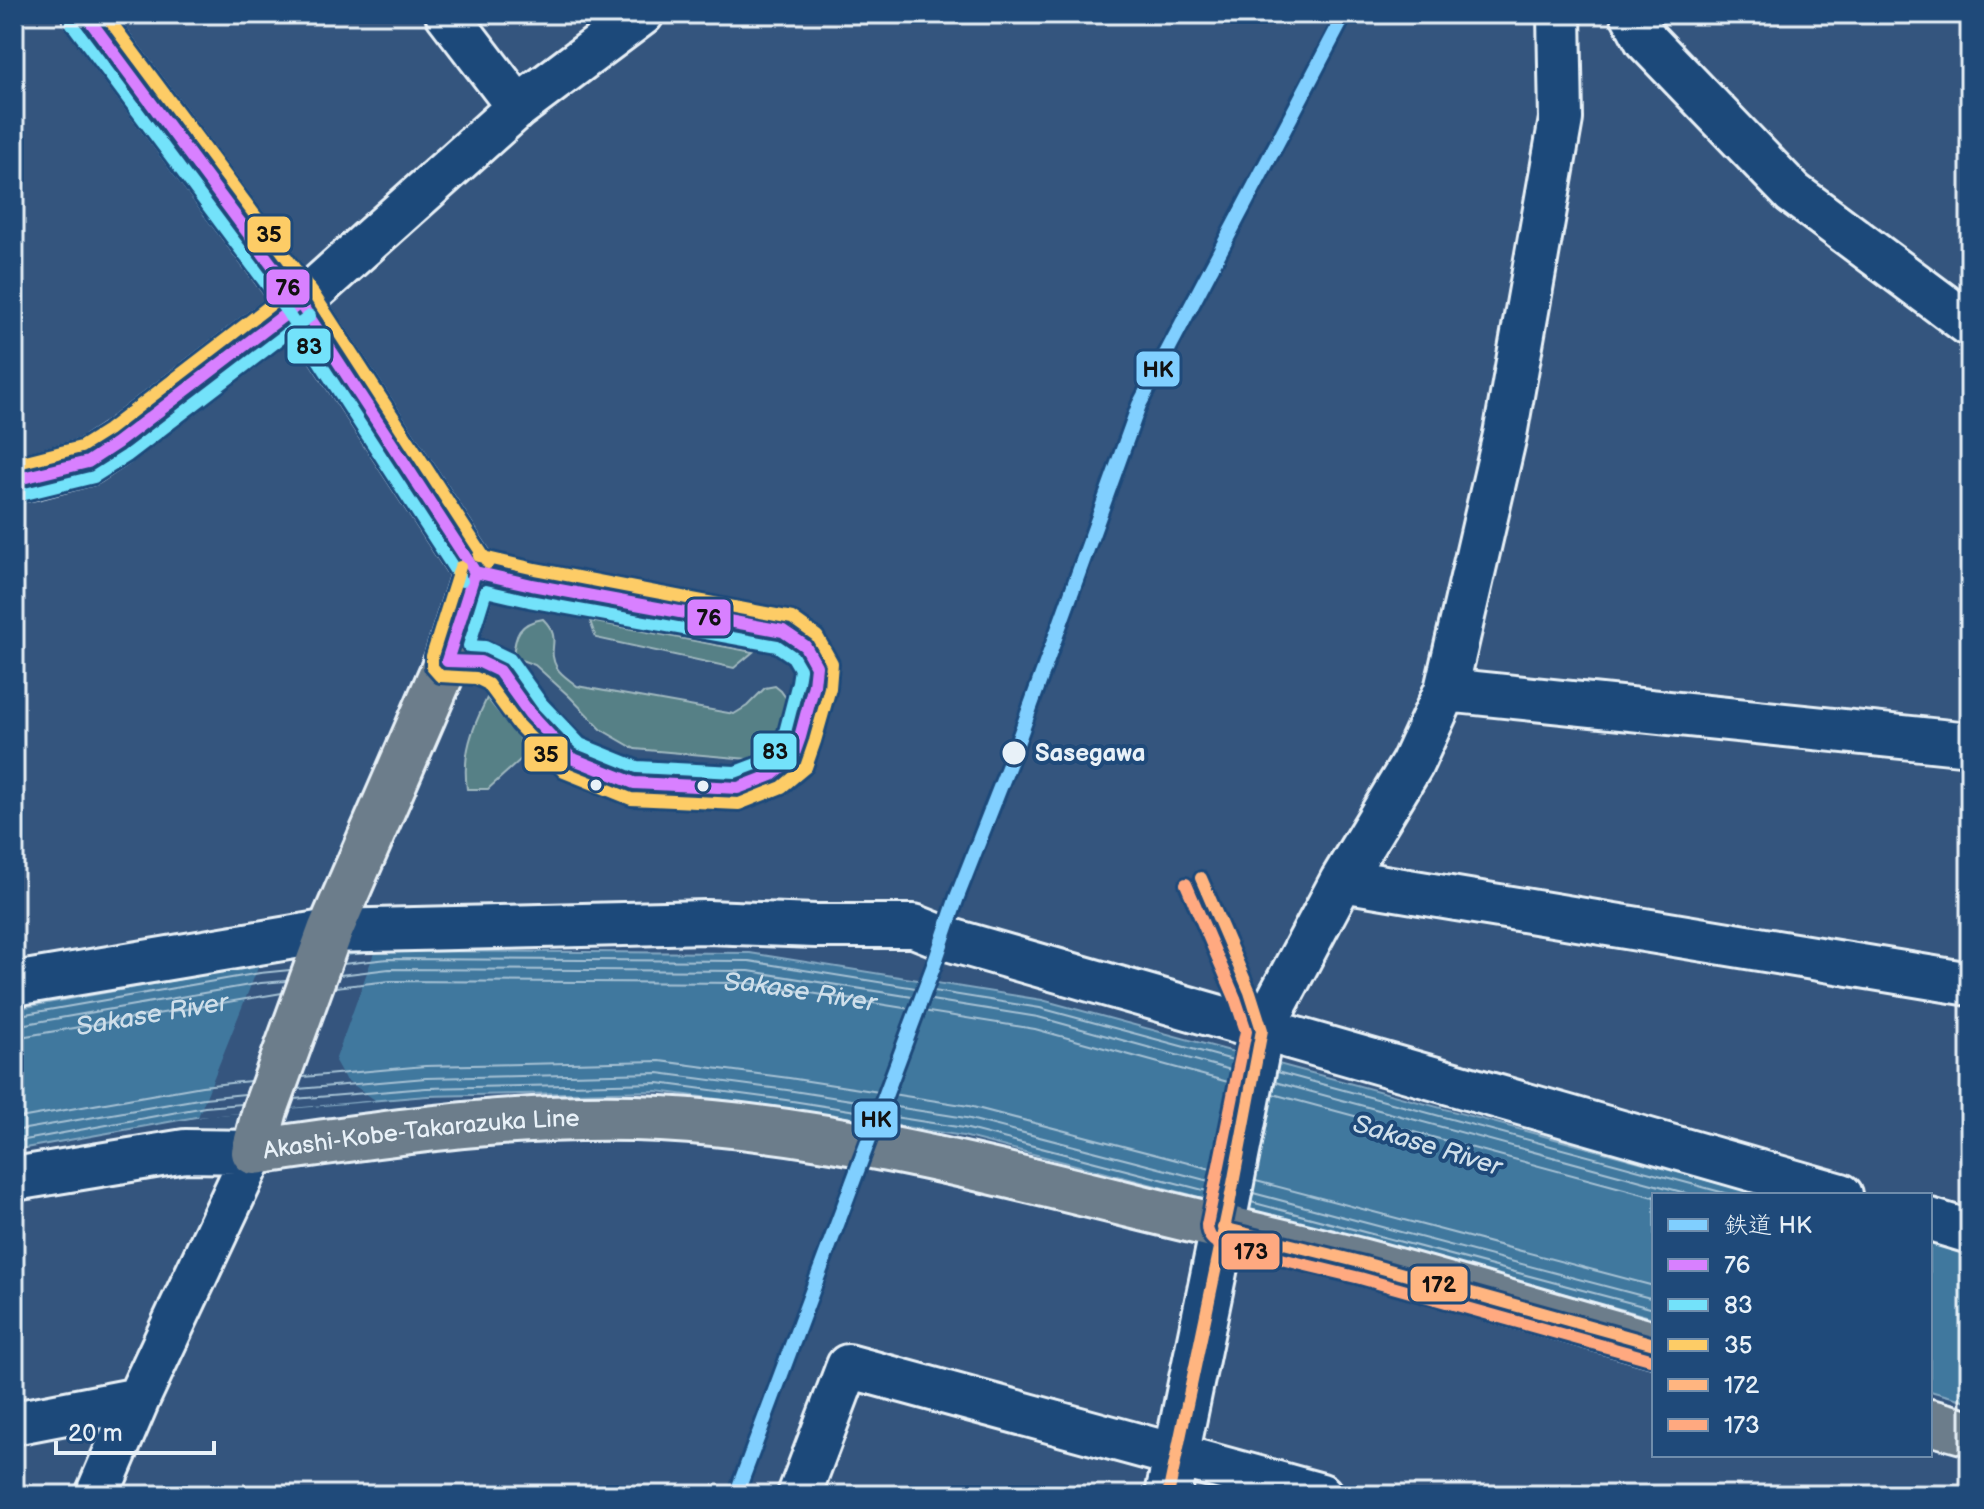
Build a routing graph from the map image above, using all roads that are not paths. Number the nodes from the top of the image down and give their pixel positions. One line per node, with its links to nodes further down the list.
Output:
1 (85, 14): 7 (street)
2 (447, 14): 6 (street)
3 (642, 14): 6 (street)
4 (1559, 14): 10 (street)
5 (1632, 14): 8 (street)
6 (518, 107): 7 (street)
7 (300, 303): 9 (main road); 13 (main road, Akashi-Kobe-Takarazuka Line)
8 (1970, 325)
9 (14, 480)
10 (1446, 690): 11 (street); 12 (street)
11 (1970, 744)
12 (1342, 880): 15 (street); 16 (street)
13 (325, 945): 14 (street); 16 (street); 17 (main road, Akashi-Kobe-Takarazuka Line)
14 (14, 984)
15 (1970, 984)
16 (1260, 1044): 19 (street); 20 (street)
17 (254, 1152): 18 (street); 20 (main road, Akashi-Kobe-Takarazuka Line); 24 (street)
18 (14, 1179)
19 (1833, 1193)
20 (1226, 1217): 23 (main road, Akashi-Kobe-Takarazuka Line); 28 (street)
21 (1932, 1221): 22 (street)
22 (1970, 1232)
23 (1652, 1343)
24 (138, 1399): 25 (street); 29 (street)
25 (14, 1423)
26 (1932, 1423): 27 (main road)
27 (1970, 1433)
28 (1173, 1475): 30 (street); 31 (street)
29 (100, 1495)
30 (799, 1495)
31 (1321, 1495)

